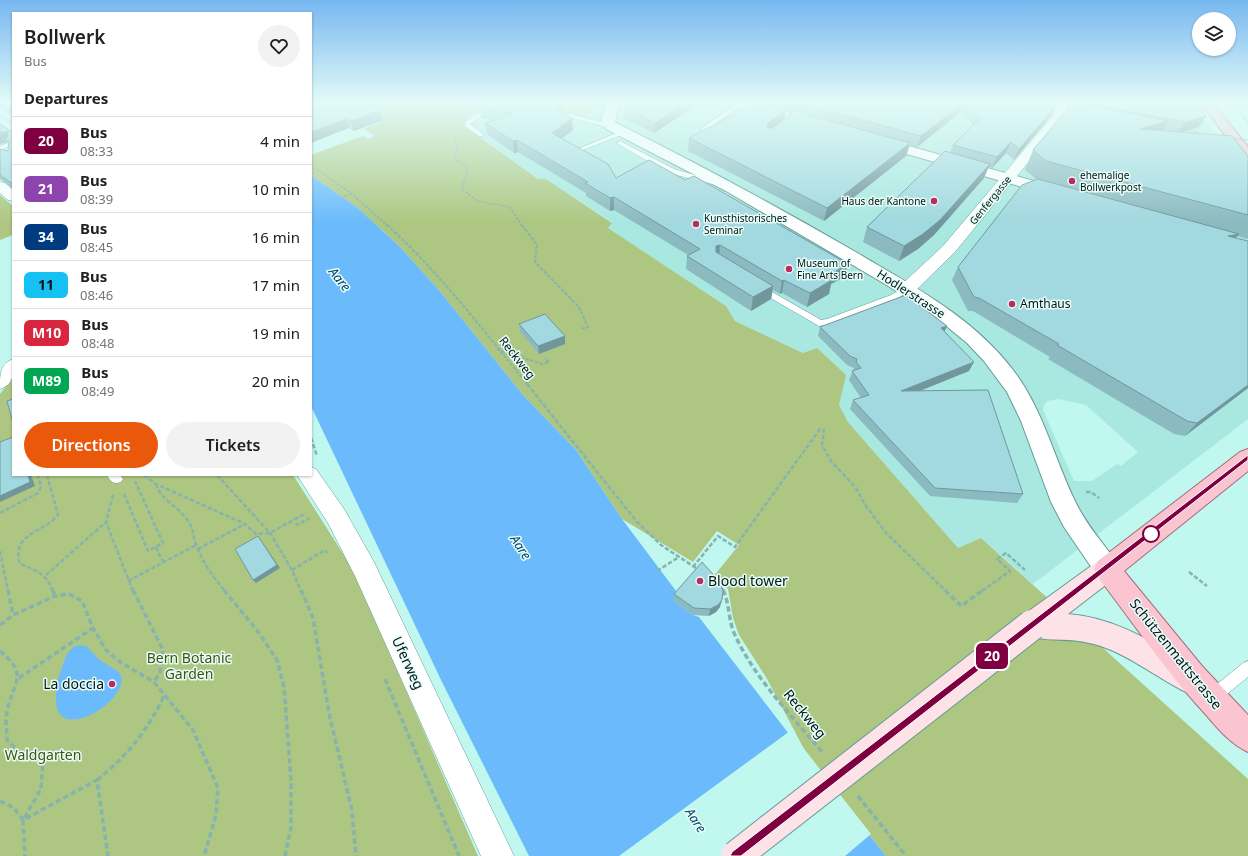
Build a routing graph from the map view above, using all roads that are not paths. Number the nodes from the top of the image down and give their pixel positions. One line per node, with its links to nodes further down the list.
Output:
1 (599, 142): 9 (lane)
2 (635, 142): 16 (street, Hodlerstrasse)
3 (878, 142): 11 (street)
4 (1038, 142): 11 (street, Genfergasse)
5 (1232, 142): 7 (main road)
6 (12, 144): 8 (lane)
7 (1246, 148)
8 (0, 149): 10 (street)
9 (576, 151)
10 (12, 155)
11 (1007, 178): 14 (street); 16 (street, Genfergasse)
12 (0, 186): 13 (street)
13 (12, 195)
14 (1071, 196)
15 (751, 282): 16 (lane)
16 (906, 290): 21 (street, Hodlerstrasse)
17 (12, 367): 18 (street)
18 (0, 382)
19 (1248, 458): 21 (main road)
20 (309, 476): 26 (street, Uferweg)
21 (1106, 569): 22 (main road); 24 (main road, Schützenmattstrasse)
22 (1032, 625): 24 (main road); 27 (main road, bridge)
23 (1248, 668): 24 (lane)
24 (1204, 690): 25 (main road, Schützenmattstrasse)
25 (1248, 736)
26 (498, 856)
27 (736, 856)

